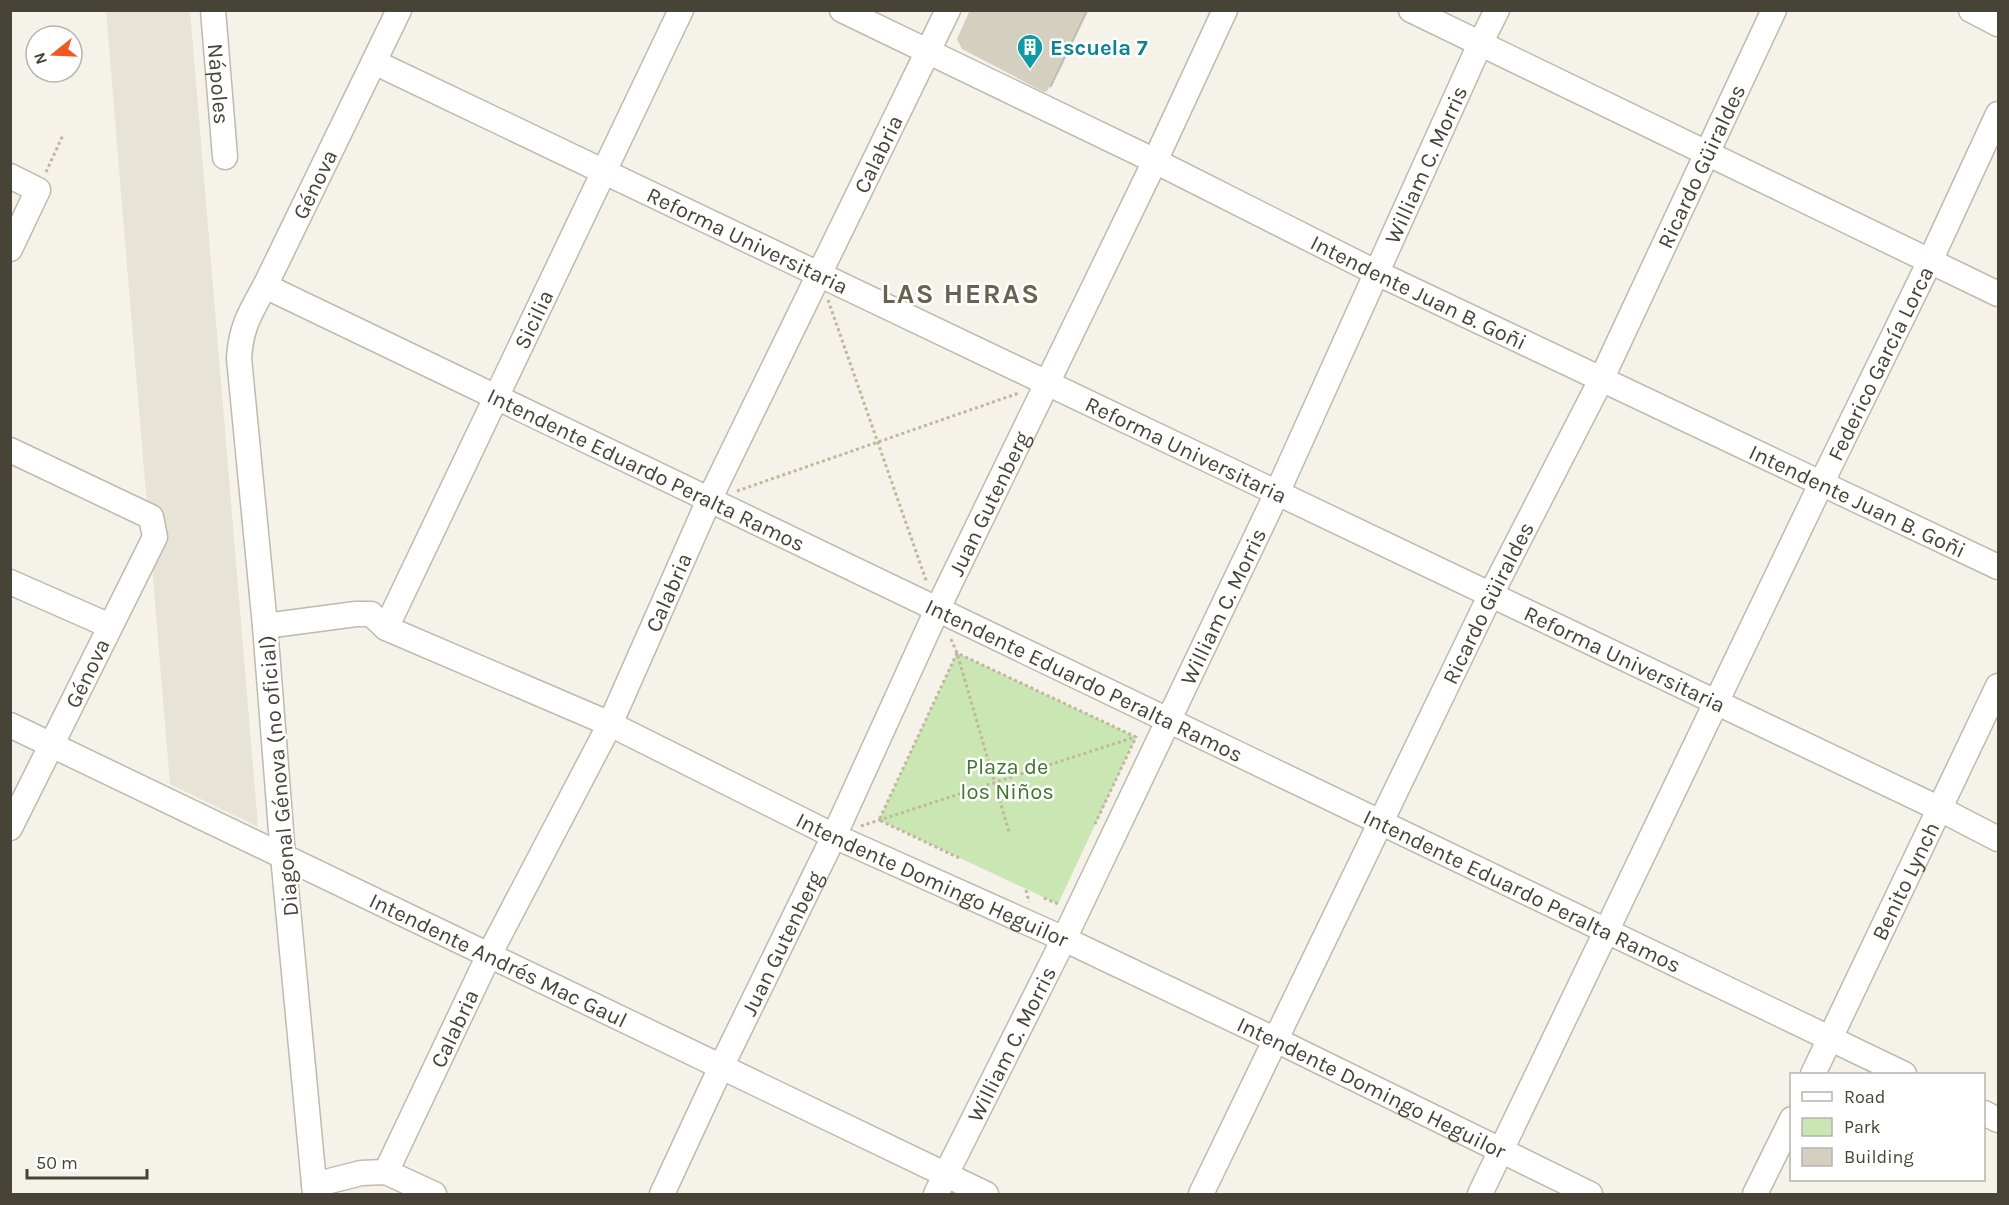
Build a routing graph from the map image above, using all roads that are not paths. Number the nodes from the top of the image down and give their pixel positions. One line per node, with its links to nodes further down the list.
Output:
1 (213, 10): 17 (street, Nápoles)
2 (399, 10): 14 (street, Génova)
3 (681, 10): 19 (street, Sicilia)
4 (842, 10): 13 (street, Intendente Juan B. Goñi)
5 (948, 10): 13 (street, Calabria)
6 (1225, 10): 18 (street, Juan Gutenberg)
7 (1411, 10): 12 (street)
8 (1497, 10): 12 (street, William C. Morris)
9 (1773, 10): 16 (street, Ricardo Güiraldes)
10 (1971, 10): 11 (street)
11 (1998, 24)
12 (1479, 44): 16 (street); 23 (street, William C. Morris)
13 (927, 52): 18 (street, Intendente Juan B. Goñi); 24 (street, Calabria)
14 (374, 62): 19 (street, Reforma Universitaria); 25 (street, Génova)
15 (1998, 114): 22 (street, Federico García Lorca)
16 (1707, 153): 22 (street); 28 (street, Ricardo Güiraldes)
17 (225, 157)
18 (1155, 161): 23 (street, Intendente Juan B. Goñi); 29 (street, Juan Gutenberg)
19 (604, 172): 24 (street, Reforma Universitaria); 30 (street, Sicilia)
20 (10, 176): 21 (street)
21 (10, 249)
22 (1930, 261): 26 (street); 32 (street, Federico García Lorca)
23 (1375, 272): 28 (street, Intendente Juan B. Goñi); 33 (street, William C. Morris)
24 (819, 274): 29 (street, Reforma Universitaria); 34 (street, Calabria)
25 (265, 286): 27 (street, Génova); 30 (street, Intendente Eduardo Peralta Ramos)
26 (1998, 294)
27 (238, 358): 39 (street, Diagonal Génova (no oficial))
28 (1600, 380): 32 (street, Intendente Juan B. Goñi); 37 (street, Ricardo Güiraldes)
29 (1047, 383): 33 (street, Reforma Universitaria); 38 (street, Juan Gutenberg)
30 (496, 398): 34 (street, Intendente Eduardo Peralta Ramos); 41 (street, Sicilia)
31 (10, 450): 40 (street, Génova)
32 (1822, 482): 35 (street, Intendente Juan B. Goñi); 43 (street, Federico García Lorca)
33 (1277, 493): 37 (street, Reforma Universitaria); 44 (street, William C. Morris)
34 (710, 500): 38 (street, Intendente Eduardo Peralta Ramos); 45 (street, Calabria)
35 (1998, 567)
36 (10, 582): 40 (street)
37 (1491, 594): 43 (street, Reforma Universitaria); 49 (street, Ricardo Güiraldes)
38 (937, 610): 44 (street, Intendente Eduardo Peralta Ramos); 51 (street, Juan Gutenberg)
39 (265, 626): 41 (street, Intendente Domingo Heguilor); 53 (street, Diagonal Génova (no oficial))
40 (110, 627): 47 (street, Génova)
41 (386, 628): 45 (street, Intendente Domingo Heguilor)
42 (1998, 686): 48 (street, Benito Lynch)
43 (1717, 702): 48 (street, Reforma Universitaria); 54 (street, Federico García Lorca)
44 (1168, 721): 49 (street, Intendente Eduardo Peralta Ramos); 55 (street, William C. Morris)
45 (610, 724): 51 (street, Intendente Domingo Heguilor); 56 (street, Calabria)
46 (10, 725): 47 (street, Intendente Andrés Mac Gaul)
47 (52, 745): 50 (street, Génova); 53 (street, Intendente Andrés Mac Gaul)
48 (1940, 809): 52 (street, Reforma Universitaria); 57 (street, Benito Lynch)
49 (1380, 823): 54 (street, Intendente Eduardo Peralta Ramos); 58 (street, Ricardo Güiraldes)
50 (10, 828)
51 (834, 836): 55 (street, Intendente Domingo Heguilor); 59 (street, Juan Gutenberg)
52 (1998, 839)
53 (283, 856): 56 (street, Intendente Andrés Mac Gaul); 66 (street, Diagonal Génova (no oficial))
54 (1607, 932): 57 (street, Intendente Eduardo Peralta Ramos); 63 (street, Federico García Lorca)
55 (1064, 939): 58 (street, Intendente Domingo Heguilor); 65 (street, William C. Morris)
56 (489, 956): 59 (street, Intendente Andrés Mac Gaul); 64 (street, Calabria)
57 (1830, 1039): 60 (street, Benito Lynch); 61 (street, Intendente Eduardo Peralta Ramos)
58 (1276, 1040): 63 (street, Intendente Domingo Heguilor); 70 (street, Ricardo Güiraldes)
59 (721, 1067): 65 (street, Intendente Andrés Mac Gaul); 68 (street, Juan Gutenberg)
60 (1813, 1073)
61 (1902, 1073)
62 (1790, 1121): 73 (street)
63 (1500, 1151): 71 (street, Federico García Lorca); 72 (street, Intendente Domingo Heguilor)
64 (386, 1172): 66 (street); 67 (street)
65 (941, 1185): 69 (street, Intendente Andrés Mac Gaul)
66 (314, 1190)
67 (434, 1194)
68 (662, 1194)
69 (986, 1194)
70 (1201, 1194)
71 (1480, 1194)
72 (1590, 1194)
73 (1755, 1194)

